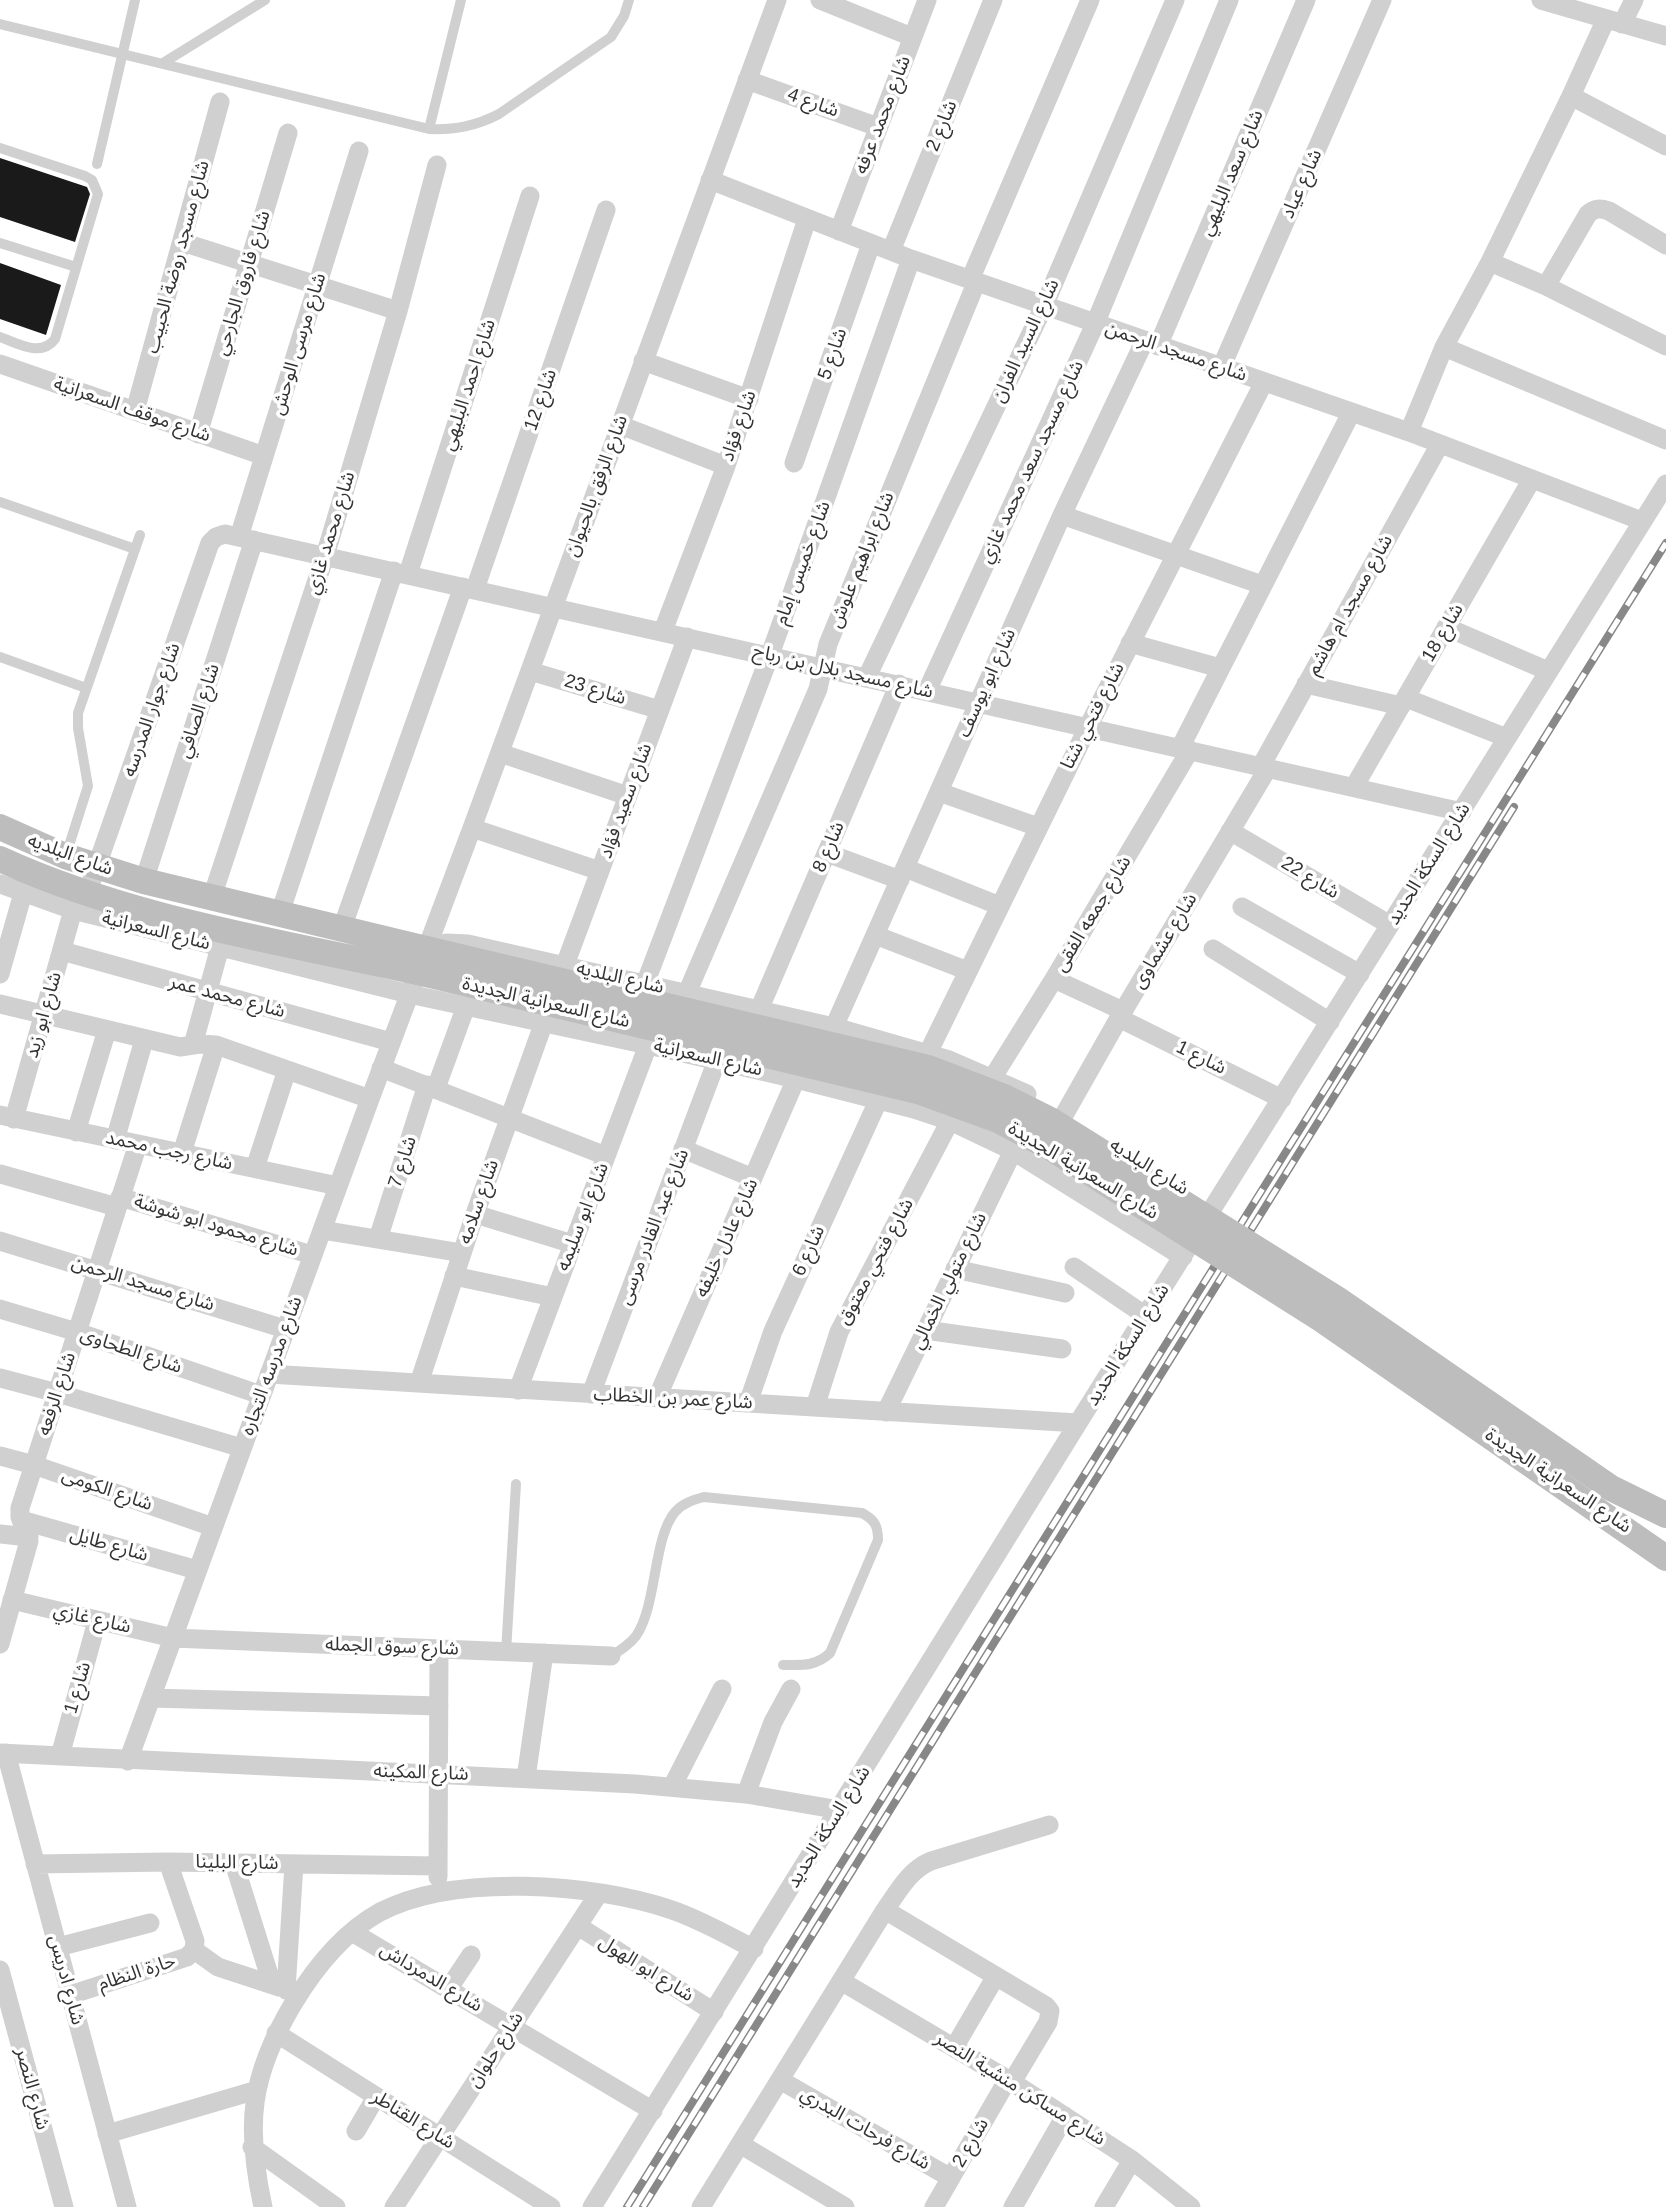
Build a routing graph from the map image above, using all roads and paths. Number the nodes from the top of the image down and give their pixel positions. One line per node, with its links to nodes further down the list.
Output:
1 (135, 0): 20 (lane)
2 (265, 0): 21 (lane)
3 (461, 0): 26 (lane)
4 (629, 0): 26 (lane)
5 (778, 0): 22 (street, شارع الرفق بالحيوان)
6 (820, 0): 19 (street)
7 (927, 0): 19 (street, شارع محمد عرفه)
8 (993, 0): 42 (street, شارع 2)
9 (1090, 0): 47 (street, شارع ابراهيم علوش)
10 (1175, 0): 50 (street, شارع السيد الفران)
11 (1229, 0): 52 (street, شارع مسجد سعد محمد غازي)
12 (1306, 0): 54 (street, شارع سعد البليهي)
13 (1382, 0): 59 (street, شارع عياد)
14 (1541, 0): 16 (street)
15 (1634, 0): 16 (street)
16 (1614, 21): 18 (street); 23 (street)
17 (0, 24): 20 (lane)
18 (1666, 36)
19 (912, 37): 25 (street, شارع محمد عرفه)
20 (123, 53): 21 (lane); 31 (lane)
21 (163, 63): 26 (lane)
22 (747, 80): 25 (street, شارع 4); 33 (street, شارع الرفق بالحيوان)
23 (1571, 96): 28 (street); 44 (street)
24 (220, 102): 38 (street, شارع مسجد روضة الحبيب)
25 (878, 127): 37 (street, شارع محمد عرفه)
26 (429, 130)
27 (288, 133): 45 (street, شارع فاروق الجارحي)
28 (1666, 146)
29 (0, 148): 46 (lane)
30 (359, 151): 48 (street, شارع مرسى الوحش)
31 (97, 164)
32 (437, 165): 51 (street, شارع محمد غازي)
33 (710, 180): 36 (street, شارع مسجد الرحمن); 57 (street, شارع الرفق بالحيوان)
34 (530, 196): 82 (street, شارع احمد البليهي)
35 (606, 210): 84 (street, شارع 12)
36 (807, 219): 37 (street, شارع مسجد الرحمن); 61 (street, شارع فؤاد)
37 (839, 231): 40 (street, شارع مسجد الرحمن)
38 (182, 242): 45 (street); 62 (street, شارع مسجد روضة الحبيب)
39 (0, 243): 46 (lane)
40 (872, 244): 42 (street, شارع مسجد الرحمن); 70 (street, شارع 5)
41 (1666, 245): 49 (street)
42 (891, 251): 43 (street, شارع مسجد الرحمن)
43 (911, 259): 47 (street, شارع مسجد الرحمن); 90 (street, شارع خميس إمام)
44 (1490, 262): 49 (street); 56 (street)
45 (249, 265): 48 (street); 66 (street, شارع فاروق الجارحي)
46 (76, 267): 53 (lane)
47 (973, 282): 50 (street, شارع مسجد الرحمن); 92 (street, شارع ابراهيم علوش)
48 (318, 286): 51 (street); 69 (street, شارع مرسى الوحش)
49 (1546, 286): 55 (street)
50 (1044, 306): 52 (street, شارع مسجد الرحمن); 96 (street, شارع السيد الفران)
51 (398, 311): 81 (street, شارع محمد غازي)
52 (1095, 324): 54 (street, شارع مسجد الرحمن); 100 (street, شارع مسجد سعد محمد غازي)
53 (0, 337)
54 (1151, 344): 59 (street, شارع مسجد الرحمن); 75 (street, شارع ابو يوسف)
55 (1666, 346)
56 (1444, 347): 65 (street); 67 (street)
57 (643, 361): 61 (street); 64 (street, شارع الرفق بالحيوان)
58 (0, 364): 62 (street, شارع موقف السعرانية)
59 (1221, 368): 60 (street, شارع مسجد الرحمن)
60 (1264, 382): 63 (street, شارع مسجد الرحمن); 80 (street, شارع فتحي شتا)
61 (749, 399): 71 (street, شارع فؤاد)
62 (135, 411): 66 (street, شارع موقف السعرانية)
63 (1352, 412): 65 (street, شارع مسجد الرحمن); 83 (street, شارع جمعه الفقى)
64 (620, 425): 71 (street); 85 (street, شارع الرفق بالحيوان)
65 (1409, 432): 68 (street, شارع مسجد الرحمن)
66 (198, 433): 69 (street, شارع موقف السعرانية)
67 (1666, 440)
68 (1440, 444): 72 (street, شارع مسجد الرحمن); 98 (street, شارع مسجد ام هاشم)
69 (264, 456): 78 (street, شارع مرسى الوحش)
70 (794, 463)
71 (726, 466): 87 (street, شارع فؤاد)
72 (1532, 479): 76 (street, شارع مسجد الرحمن); 86 (street, شارع 18)
73 (1666, 484): 76 (street, شارع السكة الحديد)
74 (0, 502): 79 (lane)
75 (1062, 515): 80 (street); 102 (street, شارع ابو يوسف)
76 (1642, 521): 95 (street, شارع السكة الحديد)
77 (140, 535): 79 (lane)
78 (239, 537): 81 (street, شارع مسجد بلال بن رباح); 120 (street, شارع جوار المدرسه); 123 (street, شارع الصافي)
79 (135, 549): 99 (lane)
80 (1175, 554): 83 (street); 89 (street, شارع فتحي شتا)
81 (325, 556): 82 (street, شارع مسجد بلال بن رباح); 126 (street, شارع محمد غازي)
82 (401, 573): 84 (street, شارع مسجد بلال بن رباح); 130 (street, شارع احمد البليهي)
83 (1262, 585): 93 (street, شارع جمعه الفقى)
84 (469, 588): 85 (street, شارع مسجد بلال بن رباح); 132 (street, شارع 12)
85 (553, 607): 87 (street, شارع مسجد بلال بن رباح); 94 (street, شارع الرفق بالحيوان)
86 (1446, 627): 95 (street); 101 (street, شارع 18)
87 (663, 631): 88 (street, شارع مسجد بلال بن رباح)
88 (687, 636): 90 (street, شارع مسجد بلال بن رباح); 103 (street, شارع سعيد فؤاد)
89 (1130, 643): 93 (street); 104 (street, شارع فتحي شتا)
90 (770, 655): 92 (street, شارع مسجد بلال بن رباح); 143 (street, شارع خميس إمام)
91 (0, 657): 99 (lane)
92 (823, 667): 96 (street, شارع مسجد بلال بن رباح); 145 (street, شارع ابراهيم علوش)
93 (1220, 668): 106 (street, شارع جمعه الفقى)
94 (530, 671): 103 (street, شارع 23); 107 (street, شارع الرفق بالحيوان)
95 (1548, 671): 105 (street, شارع السكة الحديد)
96 (867, 677): 97 (street, شارع مسجد بلال بن رباح)
97 (899, 684): 100 (street, شارع مسجد بلال بن رباح); 117 (street, شارع 8)
98 (1306, 684): 101 (street); 108 (street, شارع مسجد ام هاشم)
99 (86, 688): 118 (lane)
100 (927, 691): 102 (street, شارع مسجد بلال بن رباح)
101 (1403, 702): 105 (street); 109 (street, شارع 18)
102 (978, 703): 104 (street, شارع مسجد بلال بن رباح); 110 (street, شارع ابو يوسف)
103 (660, 710): 111 (street, شارع سعيد فؤاد)
104 (1088, 727): 106 (street, شارع مسجد بلال بن رباح); 114 (street, شارع فتحي شتا)
105 (1507, 738): 112 (street, شارع السكة الحديد)
106 (1185, 749): 108 (street, شارع مسجد بلال بن رباح); 142 (street, شارع جمعه الفقى)
107 (500, 753): 111 (street); 115 (street, شارع الرفق بالحيوان)
108 (1265, 767): 109 (street, شارع مسجد بلال بن رباح); 116 (street, شارع عشماوى)
109 (1354, 787): 112 (street, شارع مسجد بلال بن رباح)
110 (939, 792): 114 (street); 122 (street, شارع ابو يوسف)
111 (628, 796): 121 (street, شارع سعيد فؤاد)
112 (1462, 811): 131 (street, شارع السكة الحديد)
113 (0, 827): 118 (street, شارع البلديه)
114 (1038, 827): 128 (street, شارع فتحي شتا)
115 (472, 828): 121 (street); 139 (street, شارع الرفق بالحيوان)
116 (1230, 831): 131 (street, شارع 22); 149 (street, شارع عشماوى)
117 (827, 853): 122 (street); 148 (street, شارع 8)
118 (65, 856): 120 (street, شارع البلديه)
119 (0, 859): 127 (street, شارع البلديه)
120 (96, 867): 123 (street, شارع البلديه); 127 (street, شارع جوار المدرسه)
121 (600, 871): 137 (street, شارع سعيد فؤاد)
122 (902, 874): 128 (street); 133 (street, شارع ابو يوسف)
123 (144, 881): 126 (street, شارع البلديه)
124 (0, 884): 125 (street, شارع السعرانية)
125 (23, 893): 127 (street, شارع السعرانية); 140 (street)
126 (212, 897): 130 (street, شارع البلديه)
127 (80, 902): 134 (street, شارع السعرانية); 136 (street, شارع ابو زيد); 139 (street, شارع البلديه)
128 (1000, 906): 138 (street, شارع فتحي شتا)
129 (1242, 907): 141 (street)
130 (280, 914): 132 (street, شارع البلديه)
131 (1390, 926): 141 (street, شارع السكة الحديد)
132 (342, 928): 139 (street, شارع البلديه)
133 (875, 935): 138 (street); 153 (street, شارع ابو يوسف)
134 (220, 947): 139 (street, شارع السعرانية); 144 (street)
135 (1213, 949): 152 (street)
136 (62, 951): 144 (street, شارع محمد عمر); 150 (street, شارع ابو زيد)
137 (565, 965): 139 (street, شارع البلديه); 143 (street, شارع البلديه)
138 (968, 971): 160 (street, شارع فتحي شتا)
139 (418, 972): 147 (street, شارع السعرانية); 156 (street, شارع مدرسه التجاره); 223 (street, شارع السعرانية الجديدة, bridge); 227 (street, شارع السعرانية الجديدة, bridge)
140 (0, 974)
141 (1360, 974): 152 (street, شارع السكة الحديد)
142 (1055, 979): 149 (street, شارع 1); 164 (street, شارع جمعه الفقى)
143 (645, 984): 145 (street, شارع البلديه)
144 (208, 991): 156 (street, شارع محمد عمر); 157 (street)
145 (687, 993): 148 (street, شارع البلديه)
146 (0, 1004): 150 (street)
147 (466, 1006): 151 (street, شارع السعرانية); 166 (street, شارع 7)
148 (759, 1010): 153 (street, شارع البلديه)
149 (1121, 1014): 168 (street, شارع 1); 170 (street, شارع عشماوى)
150 (43, 1015): 154 (street); 171 (street, شارع ابو زيد)
151 (544, 1022): 159 (street, شارع السعرانية); 172 (street, شارع سلامه)
152 (1330, 1022): 168 (street, شارع السكة الحديد)
153 (834, 1027): 160 (street, شارع البلديه)
154 (107, 1030): 155 (street); 174 (street)
155 (145, 1040): 157 (street); 175 (street)
156 (391, 1042): 162 (street, شارع مدرسه التجاره)
157 (193, 1045): 158 (street)
158 (216, 1045): 163 (street); 179 (street)
159 (648, 1045): 161 (street, شارع السعرانية); 180 (street, شارع ابو سليمه)
160 (928, 1053): 164 (street, شارع البلديه)
161 (717, 1060): 165 (street, شارع السعرانية); 177 (street, شارع عبد القادر مرسى)
162 (381, 1068): 166 (street); 167 (street, شارع مدرسه التجاره)
163 (287, 1070): 167 (street); 181 (street)
164 (993, 1077): 170 (street, شارع البلديه)
165 (796, 1079): 169 (street, شارع السعرانية); 183 (street, شارع عادل خليفه)
166 (431, 1086): 172 (street); 189 (street, شارع 7)
167 (370, 1099): 184 (street, شارع مدرسه التجاره)
168 (1282, 1099): 186 (street, شارع السكة الحديد)
169 (878, 1101): 173 (street, شارع السعرانية); 215 (street, شارع 6)
170 (1064, 1115): 186 (street, شارع البلديه)
171 (7, 1117): 174 (street, شارع رجب محمد)
172 (510, 1118): 180 (street); 187 (street, شارع سلامه)
173 (950, 1121): 178 (street, شارع السعرانية); 216 (street, شارع فتحي معتوق)
174 (76, 1132): 175 (street, شارع رجب محمد)
175 (115, 1140): 176 (street, شارع رجب محمد)
176 (138, 1144): 179 (street, شارع رجب محمد); 185 (street, شارع الرفعه)
177 (683, 1149): 183 (street); 212 (street, شارع عبد القادر مرسى)
178 (1013, 1151): 194 (street, شارع السعرانية); 196 (street, شارع متولي الخمالي)
179 (182, 1153): 181 (street, شارع رجب محمد)
180 (606, 1156): 191 (street, شارع ابو سليمه)
181 (255, 1168): 184 (street, شارع رجب محمد)
182 (0, 1174): 185 (street, شارع محمود ابو شوشة)
183 (753, 1178): 214 (street, شارع عادل خليفه)
184 (338, 1186): 188 (street, شارع مدرسه التجاره)
185 (119, 1202): 193 (street, شارع محمود ابو شوشة); 197 (street, شارع الرفعه)
186 (1214, 1207): 194 (street, شارع السكة الحديد)
187 (475, 1214): 191 (street); 192 (street, شارع سلامه)
188 (322, 1230): 189 (street); 193 (street, شارع مدرسه التجاره)
189 (378, 1240): 192 (street)
190 (0, 1241): 197 (street, شارع مسجد الرحمن)
191 (573, 1244): 200 (street, شارع ابو سليمه)
192 (461, 1253): 198 (street, شارع سلامه)
193 (312, 1255): 203 (street, شارع مدرسه التجاره)
194 (1183, 1257): 202 (street, شارع السكة الحديد)
195 (1074, 1267): 202 (street)
196 (955, 1269): 199 (street); 204 (street, شارع متولي الخمالي)
197 (97, 1270): 203 (street, شارع مسجد الرحمن); 205 (street, شارع الرفعه)
198 (454, 1276): 200 (street); 209 (street, شارع سلامه)
199 (1065, 1293)
200 (553, 1297): 210 (street, شارع ابو سليمه)
201 (0, 1310): 205 (street, شارع الطحاوى)
202 (1146, 1316): 218 (street, شارع السكة الحديد)
203 (285, 1329): 207 (street, شارع مدرسه التجاره)
204 (925, 1330): 206 (street); 217 (street, شارع متولي الخمالي)
205 (77, 1332): 211 (street, شارع الرفعه); 213 (street, شارع الطحاوى)
206 (1062, 1349)
207 (269, 1374): 209 (street, شارع عمر بن الخطاب); 213 (street, شارع مدرسه التجاره)
208 (0, 1378): 211 (street)
209 (419, 1383): 210 (street, شارع عمر بن الخطاب)
210 (518, 1390): 212 (street, شارع عمر بن الخطاب)
211 (57, 1393): 219 (street); 221 (street, شارع الرفعه)
212 (591, 1394): 214 (street, شارع عمر بن الخطاب)
213 (261, 1395): 219 (street, شارع مدرسه التجاره)
214 (657, 1398): 215 (street, شارع عمر بن الخطاب)
215 (748, 1403): 216 (street, شارع عمر بن الخطاب)
216 (816, 1408): 217 (street, شارع عمر بن الخطاب)
217 (886, 1412): 218 (street, شارع عمر بن الخطاب)
218 (1078, 1423): 249 (street, شارع السكة الحديد)
219 (242, 1448): 224 (street, شارع مدرسه التجاره)
220 (0, 1456): 221 (street, شارع الكومى)
221 (34, 1465): 224 (street, شارع الكومى); 225 (street, شارع الرفعه)
222 (516, 1484): 234 (lane)
223 (1666, 1515)
224 (213, 1527): 228 (street, شارع مدرسه التجاره)
225 (25, 1529): 226 (street, شارع طايل); 228 (street, شارع طايل); 229 (street, شارع الرفعه)
226 (0, 1534)
227 (1666, 1558)
228 (197, 1570): 231 (street, شارع مدرسه التجاره)
229 (9, 1592): 230 (street, شارع غازي); 232 (street, شارع الرفعه)
230 (97, 1620): 231 (street, شارع غازي); 243 (street, شارع 1)
231 (173, 1637): 233 (street, شارع سوق الجمله); 240 (street, شارع مدرسه التجاره)
232 (0, 1644)
233 (439, 1649): 234 (street, شارع سوق الجمله); 241 (street)
234 (506, 1652): 235 (street, شارع سوق الجمله)
235 (544, 1654): 236 (street, شارع سوق الجمله); 246 (street)
236 (611, 1656): 237 (lane)
237 (783, 1665)
238 (722, 1689): 247 (street)
239 (791, 1689): 248 (street)
240 (151, 1698): 241 (street); 244 (street, شارع مدرسه التجاره)
241 (439, 1706): 245 (street)
242 (3, 1753): 243 (street, شارع المكينه); 253 (street, شارع ادريس)
243 (60, 1756): 244 (street, شارع المكينه)
244 (128, 1761): 245 (street, شارع المكينه)
245 (439, 1774): 246 (street, شارع المكينه); 255 (street)
246 (526, 1778): 247 (street, شارع المكينه)
247 (672, 1787): 248 (street, شارع المكينه)
248 (746, 1794): 249 (street, شارع المكينه)
249 (840, 1810): 263 (street, شارع السكة الحديد)
250 (1049, 1825): 258 (street)
251 (168, 1862): 252 (street, شارع البلينا); 253 (street, شارع البلينا); 264 (street, حارة النظام)
252 (234, 1863): 254 (street, شارع البلينا); 270 (street)
253 (36, 1864): 262 (street, شارع ادريس)
254 (294, 1864): 255 (street, شارع البلينا); 270 (street)
255 (438, 1866): 256 (street)
256 (439, 1892): 257 (street); 261 (street)
257 (600, 1893): 260 (street, شارع حلوان); 263 (street)
258 (885, 1910): 267 (street); 268 (street)
259 (150, 1923): 262 (street)
260 (578, 1926): 272 (street, شارع ابو الهول); 273 (street, شارع حلوان)
261 (352, 1932): 269 (street, شارع الدمرداش); 270 (street)
262 (58, 1947): 271 (street, شارع ادريس)
263 (754, 1949): 272 (street, شارع السكة الحديد)
264 (194, 1950): 270 (street); 271 (street, حارة النظام)
265 (471, 1955): 269 (street)
266 (0, 1970): 275 (street, شارع النصر)
267 (996, 1976): 276 (street); 278 (street, شارع 2)
268 (841, 1981): 276 (street, شارع مساكن منشية النصر); 277 (street)
269 (449, 1988): 273 (street, شارع الدمرداش)
270 (285, 1990): 274 (street)
271 (70, 1995): 284 (street, شارع ادريس)
272 (715, 2012): 281 (street, شارع السكة الحديد)
273 (512, 2026): 281 (street, شارع الدمرداش); 285 (street, شارع حلوان)
274 (276, 2033): 279 (street); 280 (street, شارع القناطر)
275 (9, 2038): 290 (street, شارع النصر)
276 (955, 2046): 278 (street, شارع مساكن منشية النصر)
277 (780, 2080): 286 (street); 289 (street, شارع فرحات البدري)
278 (1010, 2080): 282 (street, شارع مساكن منشية النصر); 289 (street, شارع 2)
279 (257, 2090): 284 (street); 287 (street)
280 (376, 2097): 283 (street); 285 (street, شارع القناطر)
281 (653, 2111): 296 (street, شارع السكة الحديد)
282 (1065, 2116): 288 (street, شارع مساكن منشية النصر); 300 (street)
283 (356, 2131)
284 (107, 2134): 291 (street, شارع ادريس)
285 (440, 2137): 294 (street, شارع حلوان); 295 (street, شارع القناطر)
286 (740, 2144): 297 (street); 298 (street)
287 (252, 2147): 292 (street); 293 (street)
288 (1132, 2160): 301 (street); 302 (street, شارع مساكن منشية النصر)
289 (951, 2178): 299 (street, شارع 2)
290 (64, 2207)
291 (127, 2207)
292 (263, 2207)
293 (336, 2207)
294 (394, 2207)
295 (551, 2207)
296 (592, 2207)
297 (701, 2207)
298 (845, 2207)
299 (934, 2207)
300 (1013, 2207)
301 (1104, 2207)
302 (1191, 2207)

